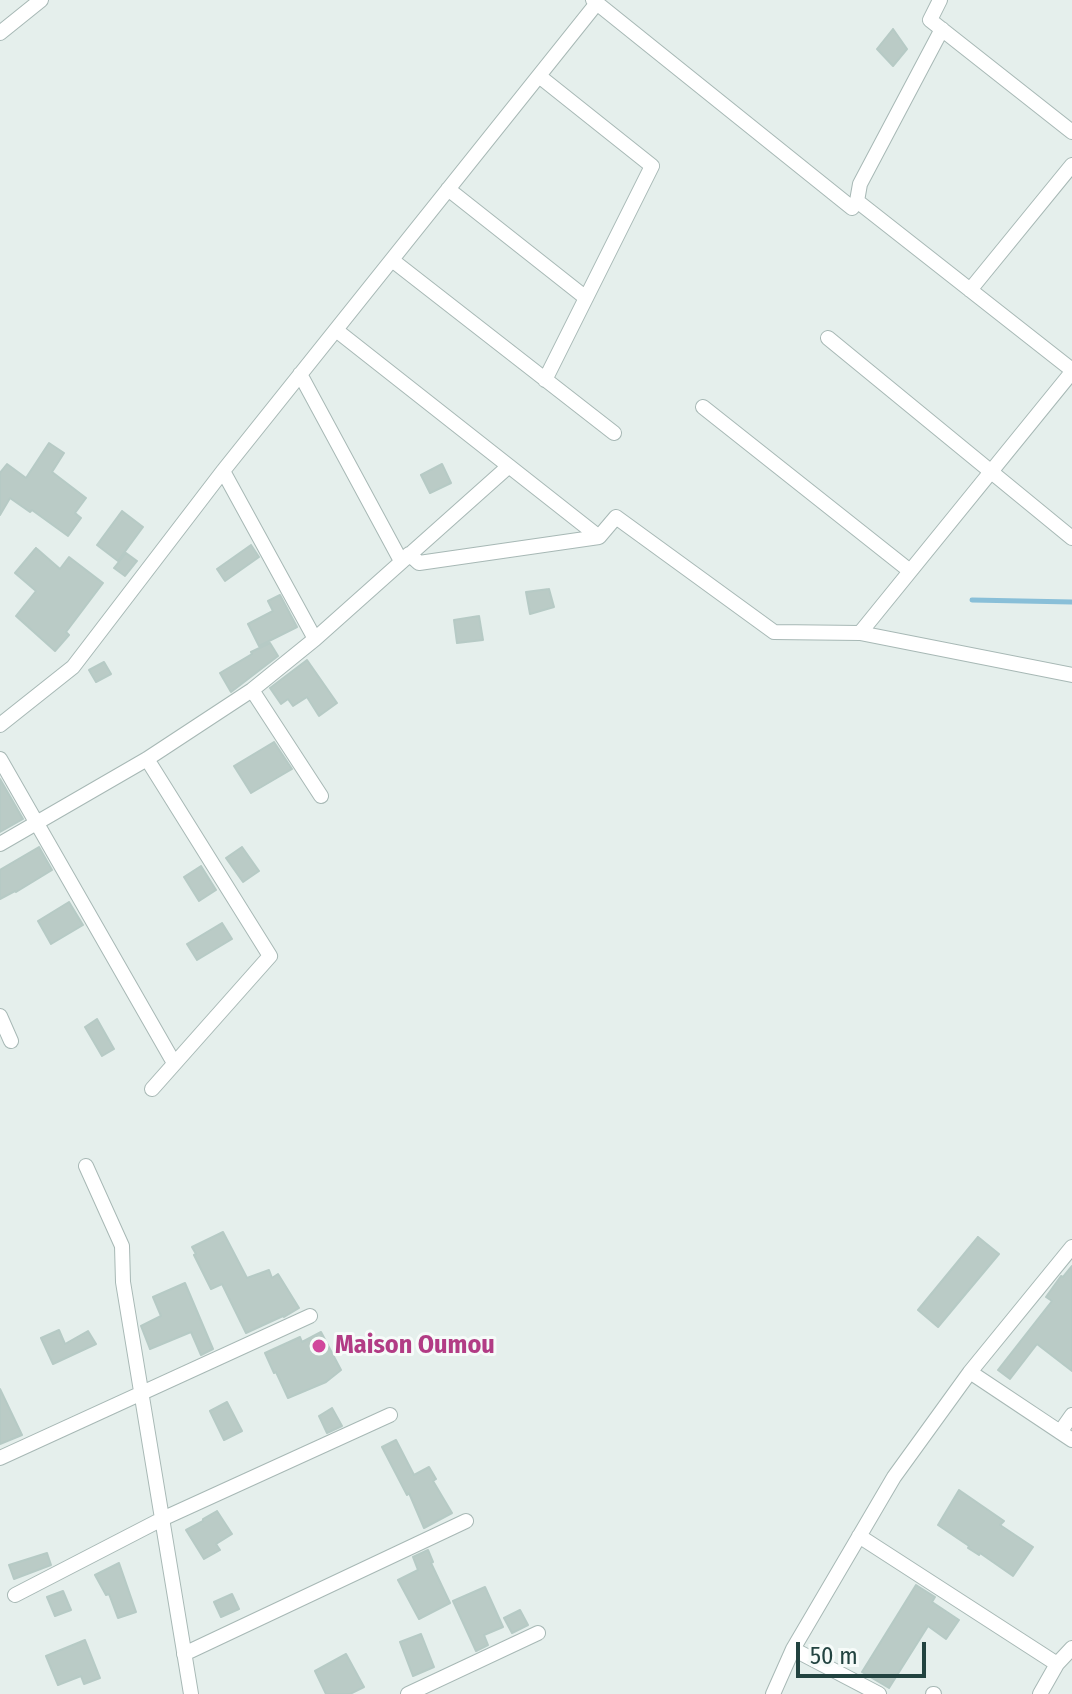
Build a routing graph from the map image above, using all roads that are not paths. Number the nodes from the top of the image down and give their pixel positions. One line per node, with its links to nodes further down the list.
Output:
1 (41, 0): 5 (street)
2 (940, 0): 4 (street)
3 (595, 2): 6 (street); 10 (street)
4 (942, 29): 7 (street); 10 (street)
5 (0, 33)
6 (539, 76): 9 (street); 13 (street)
7 (1072, 132)
8 (1072, 165): 12 (street)
9 (448, 189): 11 (street); 13 (street)
10 (857, 201): 12 (street)
11 (392, 260): 14 (street); 18 (street)
12 (970, 290): 16 (street)
13 (586, 298): 18 (street)
14 (336, 330): 17 (street); 21 (street)
15 (828, 338): 23 (street)
16 (1072, 371): 23 (street)
17 (300, 374): 22 (street); 26 (street)
18 (545, 380): 20 (street)
19 (703, 407): 27 (street)
20 (614, 433)
21 (509, 466): 24 (street); 26 (street)
22 (223, 471): 29 (street); 32 (street)
23 (991, 472): 25 (street); 27 (street)
24 (599, 537): 26 (street); 28 (street)
25 (1072, 538)
26 (405, 558): 29 (street)
27 (910, 571): 28 (street)
28 (860, 633): 30 (street)
29 (315, 639): 31 (street)
30 (1072, 675)
31 (252, 690): 34 (street); 35 (street)
32 (0, 725)
33 (0, 759): 36 (street)
34 (147, 759): 36 (street); 40 (street)
35 (321, 796)
36 (37, 823): 37 (street); 40 (street)
37 (0, 844)
38 (0, 1016): 39 (street)
39 (11, 1041)
40 (174, 1063): 41 (street)
41 (152, 1089)
42 (86, 1166): 46 (street)
43 (1072, 1247): 45 (street)
44 (310, 1316): 46 (street)
45 (970, 1372): 49 (street); 53 (street)
46 (141, 1394): 50 (street); 51 (street)
47 (390, 1415): 51 (street)
48 (1072, 1415): 49 (street)
49 (1066, 1436)
50 (0, 1458)
51 (162, 1519): 54 (street); 58 (street)
52 (466, 1521): 58 (street)
53 (859, 1536): 57 (street); 59 (street)
54 (15, 1595)
55 (538, 1633): 61 (street)
56 (1072, 1648): 59 (street)
57 (793, 1649): 62 (street); 63 (street)
58 (184, 1654): 60 (street)
59 (1057, 1664): 64 (street)
60 (191, 1694)
61 (408, 1694)
62 (773, 1694)
63 (879, 1694)
64 (1040, 1694)

